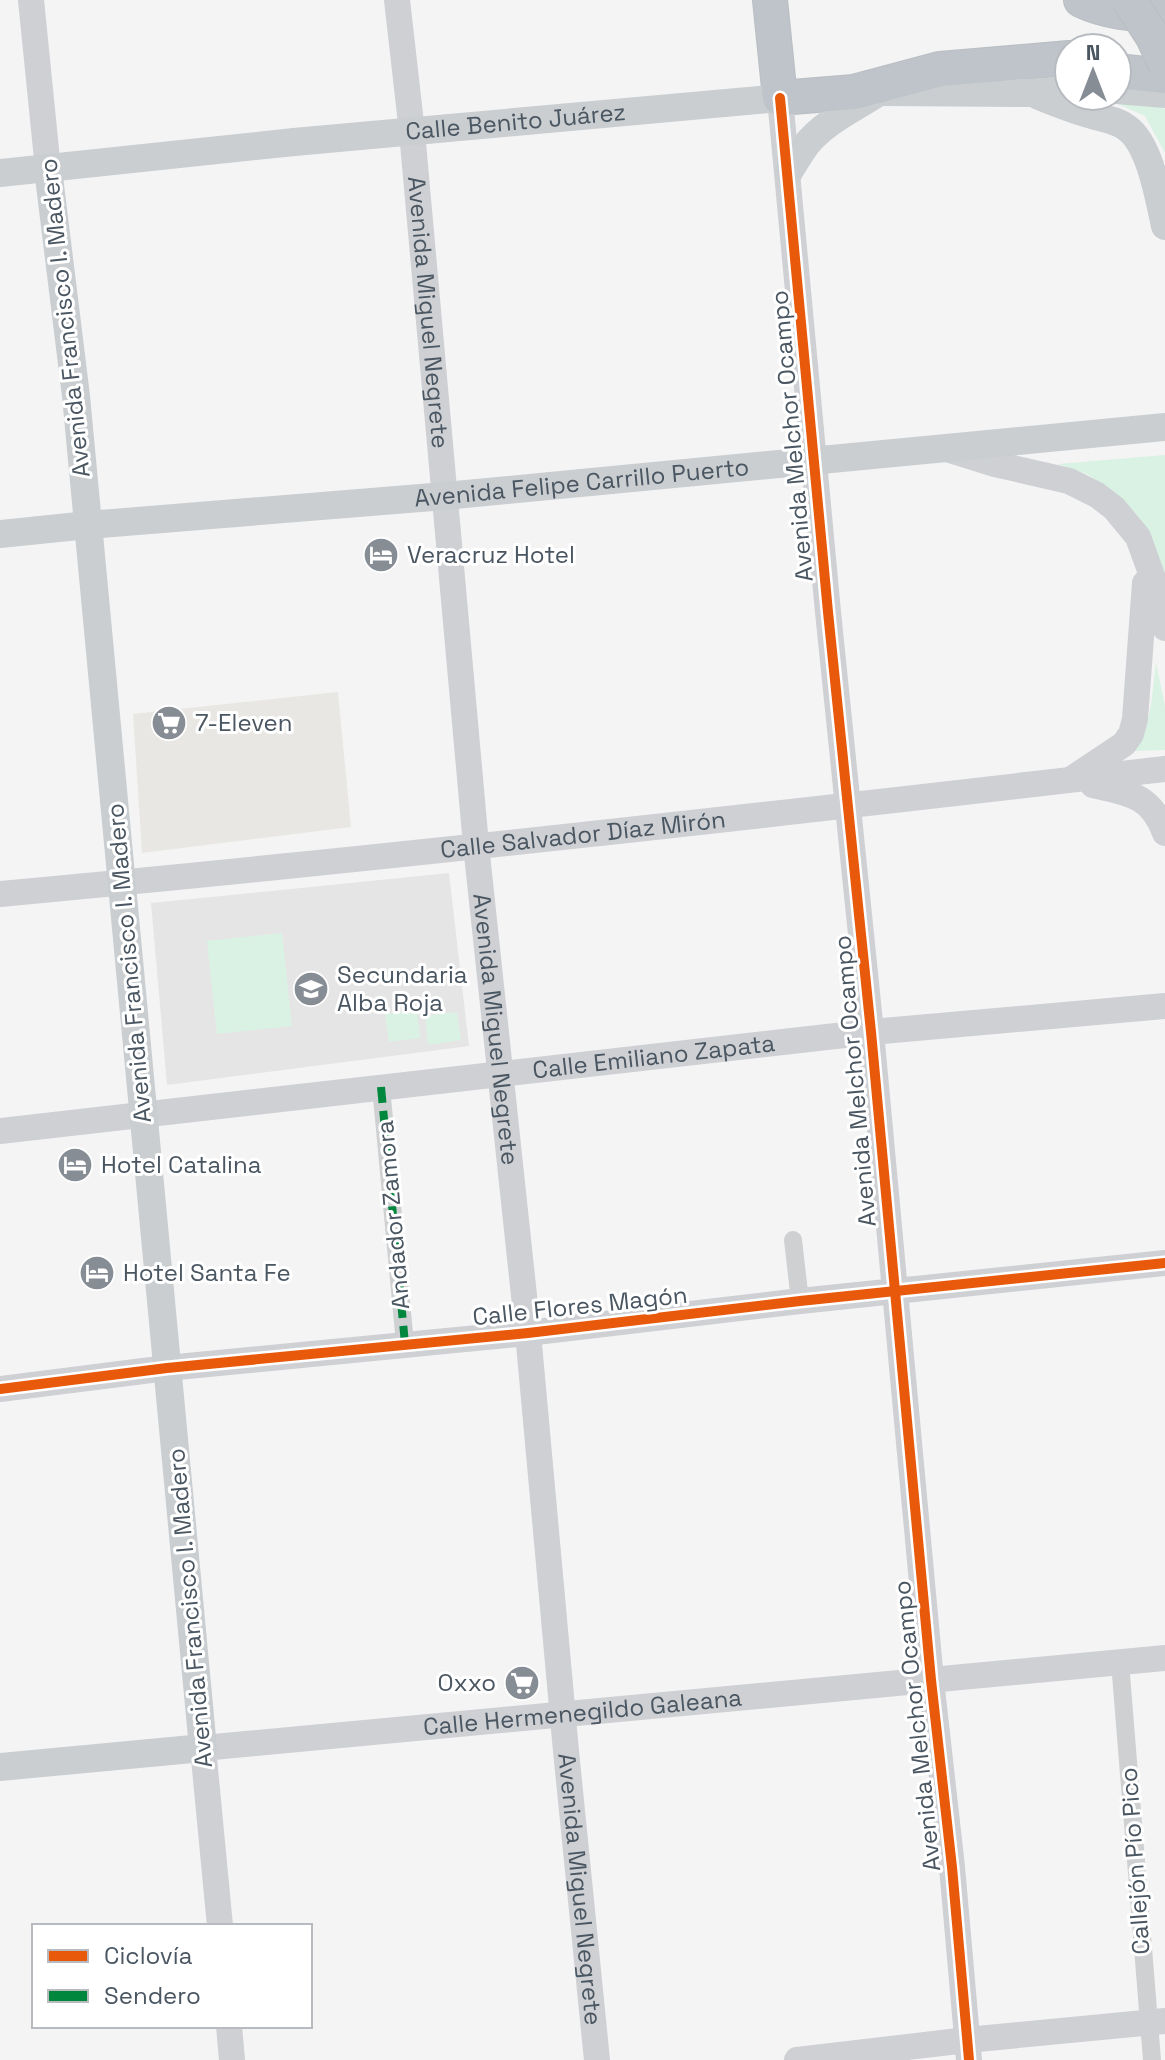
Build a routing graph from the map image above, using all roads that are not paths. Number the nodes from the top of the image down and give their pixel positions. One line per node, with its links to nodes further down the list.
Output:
1 (31, 0): 21 (street, Avenida Francisco I. Madero)
2 (397, 0): 20 (street, Avenida Miguel Negrete)
3 (770, 0): 19 (highway)
4 (1081, 0): 6 (highway)
5 (1129, 0): 9 (highway, bridge)
6 (1165, 16)
7 (1133, 57): 9 (highway)
8 (1053, 60): 12 (highway)
9 (1165, 60)
10 (1053, 73): 12 (highway)
11 (1133, 73): 13 (highway)
12 (918, 76): 16 (highway)
13 (1165, 76)
14 (1053, 91): 17 (main road)
15 (1133, 91): 18 (main road)
16 (867, 92): 17 (main road, Calle Benito Juárez); 19 (highway, Calle Benito Juárez); 22 (main road)
17 (1030, 93): 24 (main road)
18 (1165, 94)
19 (780, 98): 20 (main road, Calle Benito Juárez); 22 (street, Avenida Melchor Ocampo)
20 (412, 132): 21 (main road, Calle Benito Juárez); 28 (street, Avenida Miguel Negrete)
21 (48, 169): 23 (main road, Calle Benito Juárez); 29 (main road, Avenida Francisco I. Madero)
22 (789, 172): 27 (street, Avenida Melchor Ocampo)
23 (0, 173)
24 (1165, 226)
25 (1162, 424): 26 (main road, Avenida Felipe Carrillo Puerto)
26 (944, 448): 27 (main road, Avenida Felipe Carrillo Puerto); 31 (street)
27 (813, 460): 28 (main road, Avenida Felipe Carrillo Puerto); 35 (street, Avenida Melchor Ocampo)
28 (445, 496): 29 (main road, Avenida Felipe Carrillo Puerto); 37 (street, Avenida Miguel Negrete)
29 (88, 525): 30 (main road, Avenida Felipe Carrillo Puerto); 38 (main road, Avenida Francisco I. Madero)
30 (0, 534)
31 (1143, 551): 32 (street); 34 (street)
32 (1165, 628)
33 (1165, 769): 34 (street, Calle Salvador Díaz Mirón)
34 (1070, 780): 35 (street, Calle Salvador Díaz Mirón); 36 (street)
35 (847, 807): 37 (street, Calle Salvador Díaz Mirón); 41 (street, Avenida Melchor Ocampo)
36 (1165, 833)
37 (476, 845): 38 (street, Calle Salvador Díaz Mirón); 42 (street, Avenida Miguel Negrete)
38 (122, 883): 39 (street, Calle Salvador Díaz Mirón); 44 (main road, Avenida Francisco I. Madero)
39 (0, 894)
40 (1165, 1006): 41 (street, Calle Emiliano Zapata)
41 (871, 1032): 42 (street, Calle Emiliano Zapata); 48 (street, Avenida Melchor Ocampo)
42 (499, 1073): 43 (street, Calle Emiliano Zapata); 50 (street, Avenida Miguel Negrete)
43 (381, 1087): 44 (street, Calle Emiliano Zapata); 51 (street, Andador Zamora)
44 (144, 1115): 45 (street, Calle Emiliano Zapata); 52 (main road, Avenida Francisco I. Madero)
45 (0, 1131)
46 (793, 1240): 49 (street)
47 (1165, 1263): 48 (street, Calle Flores Magón)
48 (894, 1292): 49 (street, Calle Flores Magón); 56 (street, Avenida Melchor Ocampo)
49 (800, 1301): 50 (street, Calle Flores Magón)
50 (528, 1333): 51 (street, Calle Flores Magón); 57 (street, Avenida Miguel Negrete)
51 (405, 1344): 52 (street, Calle Flores Magón)
52 (167, 1368): 53 (street, Calle Flores Magón); 58 (main road, Avenida Francisco I. Madero)
53 (0, 1389)
54 (1165, 1658): 55 (street, Calle Hermenegildo Galeana)
55 (1120, 1662): 56 (street, Calle Hermenegildo Galeana); 61 (street, Callejón Pío Pico)
56 (931, 1680): 57 (street, Calle Hermenegildo Galeana); 63 (street, Avenida Melchor Ocampo)
57 (563, 1714): 58 (street, Calle Hermenegildo Galeana); 65 (street, Avenida Miguel Negrete)
58 (203, 1748): 59 (main road, Calle Hermenegildo Galeana); 60 (street, Avenida Francisco I. Madero)
59 (0, 1767)
60 (220, 1924)
61 (1156, 2022): 63 (street); 67 (street, Callejón Pío Pico)
62 (229, 2028): 64 (street)
63 (968, 2050): 66 (street)
64 (232, 2060)
65 (597, 2060)
66 (797, 2060)
67 (1152, 2060)

